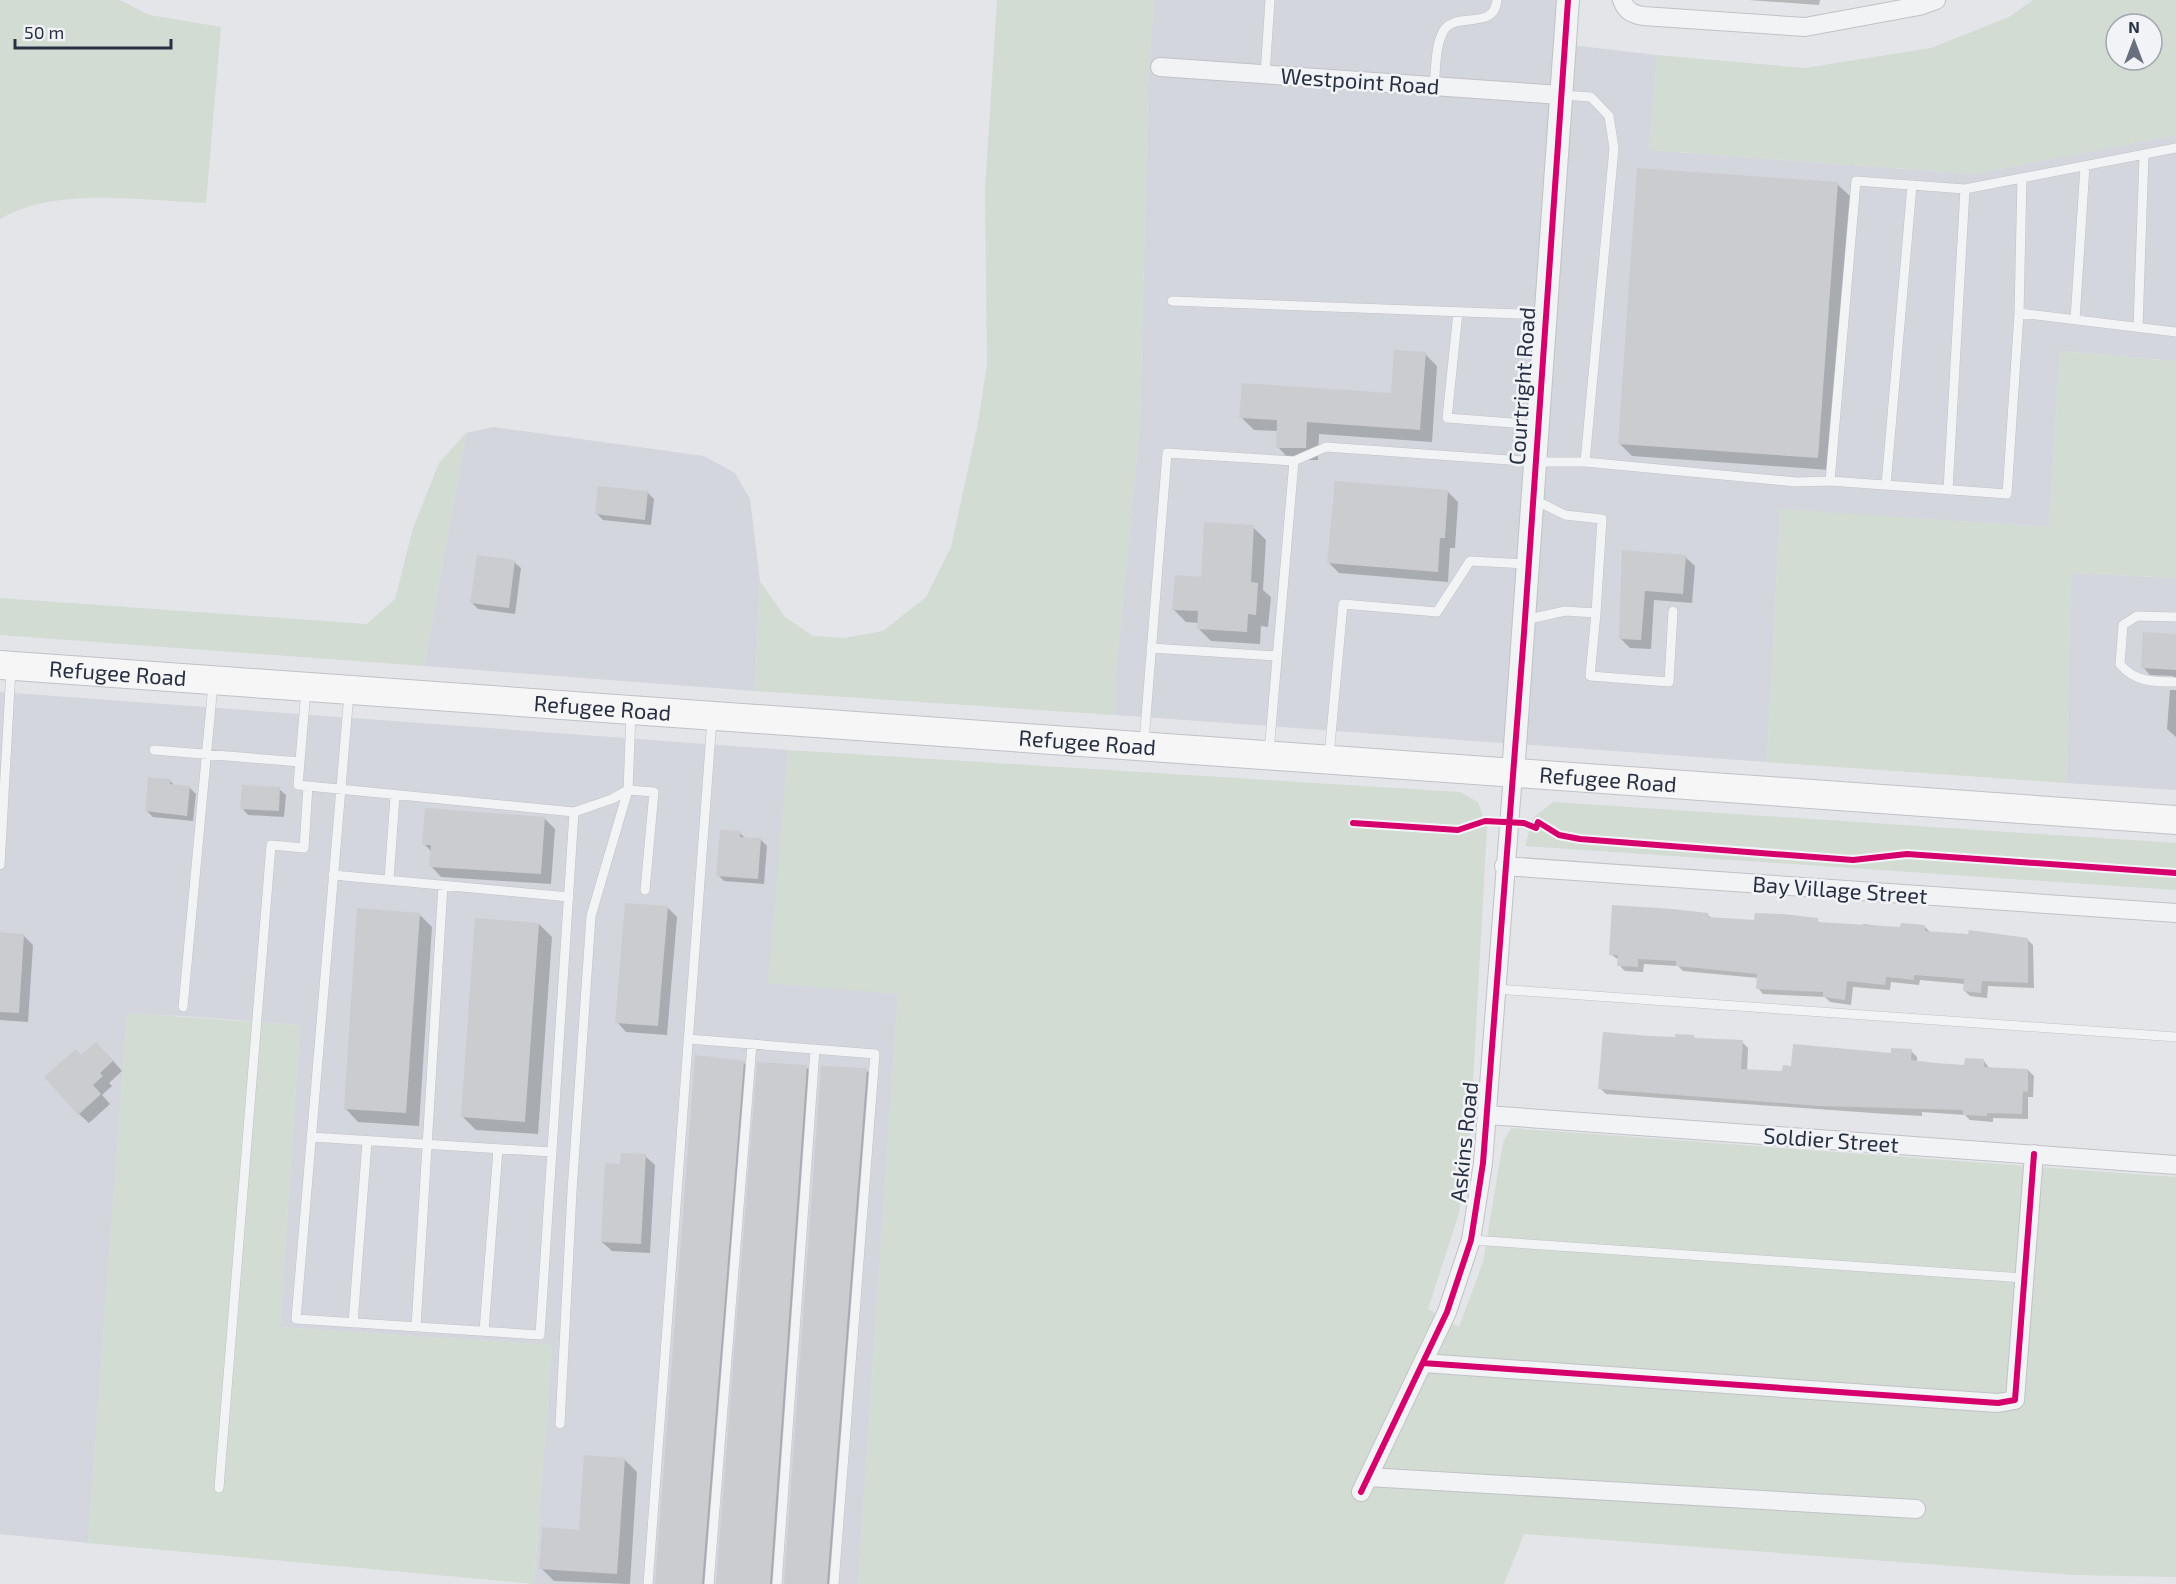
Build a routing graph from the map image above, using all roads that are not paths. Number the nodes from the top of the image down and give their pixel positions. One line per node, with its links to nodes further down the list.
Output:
1 (1270, 0): 7 (lane)
2 (1497, 0): 8 (lane)
3 (1568, 0): 9 (street, Courtright Road)
4 (1622, 0): 5 (street)
5 (1936, 0)
6 (1160, 67): 7 (street, Westpoint Road)
7 (1265, 75): 8 (street, Westpoint Road)
8 (1434, 87): 9 (street, Westpoint Road)
9 (1561, 95): 19 (street, Courtright Road); 26 (lane)
10 (2176, 148): 11 (lane)
11 (2144, 155): 12 (lane); 21 (lane)
12 (2085, 166): 13 (lane); 20 (lane)
13 (2022, 178): 15 (lane); 18 (lane)
14 (1912, 185): 15 (lane); 27 (lane); 28 (lane)
15 (1965, 189): 29 (lane)
16 (1172, 301): 17 (lane)
17 (1458, 312): 19 (lane); 23 (lane)
18 (2019, 313): 20 (lane); 29 (lane)
19 (1545, 315): 23 (street, Courtright Road)
20 (2075, 320): 21 (lane)
21 (2138, 327): 22 (lane)
22 (2176, 332)
23 (1538, 425): 25 (street, Courtright Road)
24 (1294, 461): 25 (lane); 36 (lane); 37 (lane)
25 (1535, 462): 26 (lane); 30 (street, Courtright Road)
26 (1585, 462): 27 (lane)
27 (1830, 481): 28 (lane)
28 (1886, 485): 29 (lane)
29 (1948, 490)
30 (1533, 499): 31 (street, Courtright Road); 33 (lane)
31 (1528, 565): 35 (street, Courtright Road); 49 (lane)
32 (1673, 611): 33 (lane)
33 (1596, 613): 35 (lane)
34 (2176, 616): 40 (lane)
35 (1525, 620): 51 (street, Courtright Road)
36 (1151, 648): 37 (lane); 45 (lane)
37 (1277, 656): 48 (lane)
38 (6, 666): 39 (main road, Refugee Road); 56 (lane)
39 (214, 681): 41 (main road, Refugee Road); 47 (lane)
40 (2176, 682)
41 (306, 688): 42 (main road, Refugee Road); 50 (lane)
42 (349, 691): 43 (main road, Refugee Road); 53 (lane)
43 (631, 711): 44 (main road, Refugee Road); 54 (lane)
44 (712, 717): 45 (main road, Refugee Road); 70 (lane)
45 (1143, 748): 48 (main road, Refugee Road)
46 (154, 750): 47 (lane)
47 (207, 753): 50 (lane); 68 (lane)
48 (1269, 757): 49 (main road, Refugee Road)
49 (1329, 761): 51 (main road, Refugee Road)
50 (300, 762): 52 (lane)
51 (1512, 774): 58 (main road, Refugee Road); 60 (street, Askins Road)
52 (308, 786): 53 (lane); 88 (lane)
53 (341, 790): 55 (lane); 61 (lane)
54 (628, 790): 57 (lane); 64 (lane); 87 (lane)
55 (395, 796): 57 (lane); 62 (lane)
56 (1, 810): 59 (lane)
57 (574, 812): 65 (lane)
58 (2176, 820)
59 (0, 865)
60 (1504, 866): 66 (street, Bay Village Street); 67 (street, Askins Road)
61 (333, 875): 62 (lane); 74 (lane)
62 (390, 880): 63 (lane)
63 (443, 885): 65 (lane); 76 (lane)
64 (645, 890)
65 (568, 897): 78 (lane)
66 (2176, 913)
67 (1496, 989): 69 (lane); 73 (street, Askins Road)
68 (183, 1007)
69 (2176, 1037)
70 (688, 1039): 71 (lane); 90 (lane)
71 (752, 1044): 72 (lane); 91 (lane)
72 (815, 1049): 92 (lane); 93 (lane)
73 (1487, 1115): 79 (street, Soldier Street); 81 (street, Askins Road)
74 (311, 1137): 75 (lane); 83 (lane)
75 (367, 1142): 76 (lane); 83 (lane)
76 (428, 1146): 77 (lane); 84 (lane)
77 (498, 1149): 78 (lane); 85 (lane)
78 (552, 1152): 85 (lane)
79 (2034, 1154): 80 (street, Soldier Street); 82 (street)
80 (2176, 1165)
81 (1471, 1240): 82 (lane); 86 (street, Askins Road)
82 (2024, 1278): 86 (street)
83 (353, 1323): 84 (lane)
84 (416, 1327): 85 (lane)
85 (484, 1331)
86 (1423, 1363): 89 (street, Askins Road)
87 (560, 1424)
88 (219, 1488)
89 (1916, 1509)
90 (648, 1584)
91 (709, 1584)
92 (777, 1584)
93 (834, 1584)

